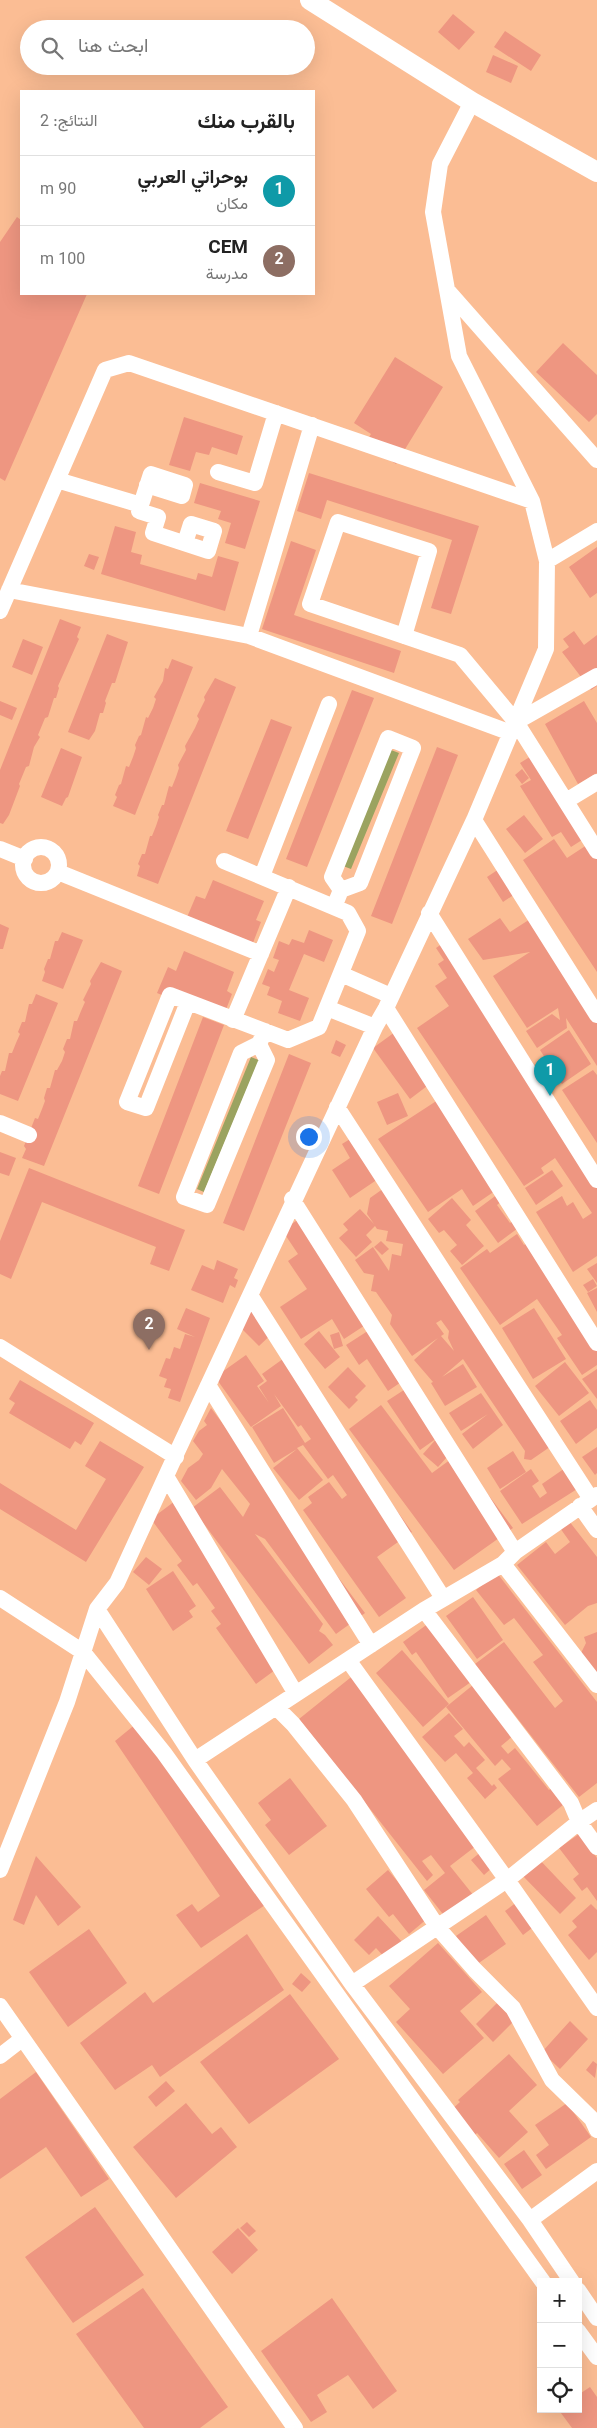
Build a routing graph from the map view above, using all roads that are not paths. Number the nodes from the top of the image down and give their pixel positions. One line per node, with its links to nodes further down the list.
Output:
1 (310, 0): 2 (street)
2 (472, 102): 3 (street); 4 (street)
3 (597, 172)
4 (448, 291): 7 (street); 11 (street)
5 (276, 413): 6 (street); 8 (street); 9 (street)
6 (312, 425): 11 (street); 18 (street)
7 (597, 460)
8 (218, 472)
9 (57, 480): 12 (street); 16 (street)
10 (147, 485): 12 (street)
11 (532, 500): 15 (street)
12 (141, 505): 14 (street)
13 (597, 531): 15 (street)
14 (185, 543)
15 (547, 561): 22 (street)
16 (9, 590): 17 (street); 18 (street)
17 (0, 611)
18 (249, 636): 22 (street)
19 (404, 636): 19 (street); 22 (street)
20 (597, 676): 22 (street)
21 (329, 704): 31 (street)
22 (514, 727): 24 (street); 25 (street)
23 (597, 782): 24 (street)
24 (566, 801): 27 (street)
25 (474, 820): 35 (street); 41 (street)
26 (0, 849): 28 (street)
27 (597, 851)
28 (25, 858): 30 (street); 30 (street)
29 (224, 861): 31 (street)
30 (58, 872): 36 (street)
31 (262, 876): 32 (street)
32 (289, 887): 34 (street); 36 (street)
33 (341, 890): 33 (street); 34 (street)
34 (334, 907): 37 (street)
35 (429, 914): 39 (street); 48 (street)
36 (260, 954): 42 (street)
37 (341, 974): 39 (street); 40 (street)
38 (188, 1002): 38 (street); 42 (street)
39 (388, 1002): 43 (street); 51 (street)
40 (327, 1008): 43 (street); 44 (street)
41 (597, 1015)
42 (234, 1020): 44 (street)
43 (375, 1027): 45 (street)
44 (262, 1038): 44 (street)
45 (337, 1107): 49 (street); 56 (street)
46 (0, 1123): 47 (street)
47 (30, 1135)
48 (597, 1180)
49 (292, 1199): 50 (street); 58 (street)
50 (250, 1296): 53 (street); 61 (street)
51 (595, 1335)
52 (0, 1347): 54 (street)
53 (208, 1385): 54 (street); 64 (street)
54 (176, 1457): 55 (street)
55 (166, 1476): 62 (street); 68 (street)
56 (589, 1500): 57 (street); 58 (street)
57 (597, 1530)
58 (515, 1552): 59 (street)
59 (503, 1564): 61 (street); 67 (street)
60 (0, 1598): 65 (street)
61 (443, 1598): 63 (street)
62 (97, 1609): 65 (street); 70 (street)
63 (424, 1610): 64 (street); 72 (street)
64 (371, 1645): 66 (street)
65 (83, 1652): 74 (street); 85 (street)
66 (348, 1660): 68 (street); 75 (street)
67 (597, 1685)
68 (296, 1694): 69 (street)
69 (276, 1707): 70 (street); 76 (street)
70 (196, 1760): 77 (street)
71 (597, 1810): 72 (street)
72 (579, 1822): 73 (street); 75 (street)
73 (597, 1847)
74 (0, 1870)
75 (508, 1880): 76 (street); 79 (street)
76 (438, 1928): 77 (street); 82 (street)
77 (352, 1984): 84 (street)
78 (0, 2006): 80 (street)
79 (597, 2008)
80 (22, 2039): 81 (street); 91 (street)
81 (0, 2056)
82 (597, 2130)
83 (597, 2171): 84 (street)
84 (530, 2220): 86 (street)
85 (540, 2278)
86 (569, 2278)
87 (582, 2296): 88 (street)
88 (597, 2318)
89 (582, 2336): 90 (street)
90 (597, 2357)
91 (294, 2428)

